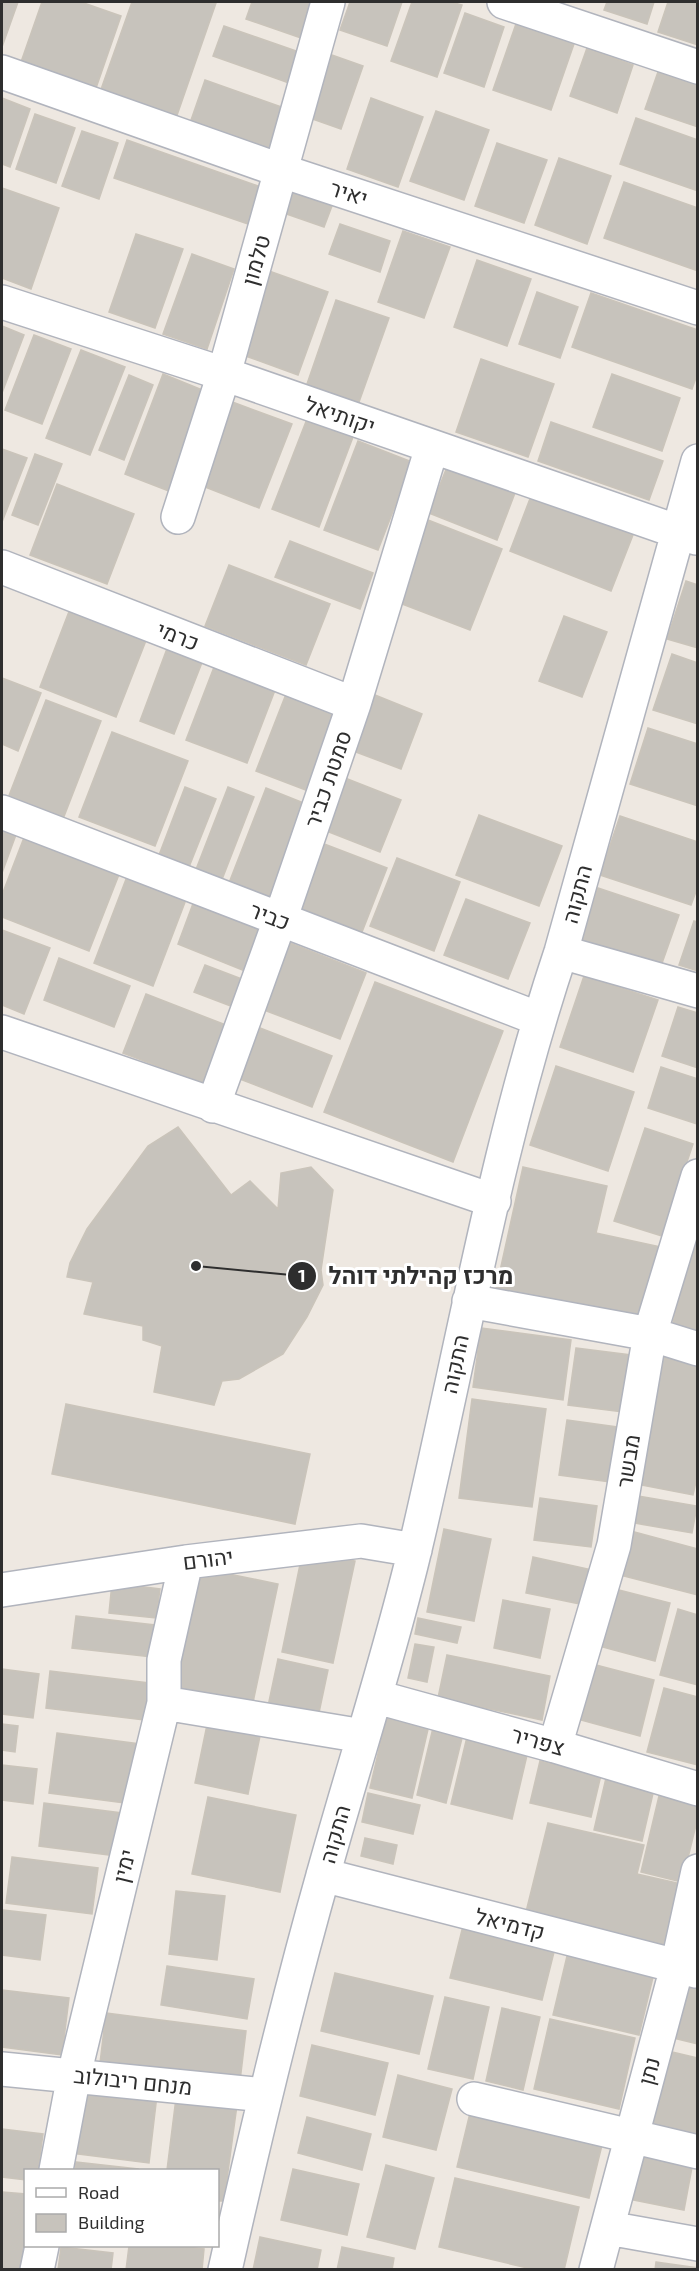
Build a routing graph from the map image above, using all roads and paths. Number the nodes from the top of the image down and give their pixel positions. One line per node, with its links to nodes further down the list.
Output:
1 (328, 2): 5 (street, טלמון)
2 (504, 2): 3 (street)
3 (698, 66)
4 (2, 72): 5 (street, יאיר)
5 (282, 171): 7 (street, יאיר); 8 (street, טלמון)
6 (2, 302): 8 (street, יקותיאל)
7 (698, 308)
8 (224, 375): 9 (street, יקותיאל); 11 (street, טלמון)
9 (432, 447): 12 (street, יקותיאל); 14 (street, סמטת כביר)
10 (698, 461): 12 (street, התקוה)
11 (178, 517)
12 (687, 536): 17 (street, התקוה)
13 (2, 567): 14 (street, כרמי)
14 (354, 704): 16 (street, סמטת כביר)
15 (2, 812): 16 (street, כביר)
16 (280, 920): 19 (street, כביר); 21 (street, סמטת כביר)
17 (561, 952): 18 (street); 19 (street, התקוה)
18 (698, 991)
19 (538, 1019): 23 (street, התקוה)
20 (2, 1032): 21 (street)
21 (213, 1106): 23 (street)
22 (698, 1176): 25 (street, מבשר)
23 (494, 1201): 24 (street, התקוה)
24 (468, 1302): 25 (street); 27 (street, התקוה)
25 (650, 1334): 26 (street); 33 (street, מבשר)
26 (698, 1349)
27 (415, 1550): 28 (street, יהורם); 30 (street, התקוה)
28 (186, 1562): 29 (street, יהורם); 31 (street, ימין)
29 (2, 1590)
30 (377, 1697): 32 (street, התקוה); 33 (street, צפריר)
31 (164, 1703): 32 (street); 39 (street, ימין)
32 (363, 1736): 36 (street, התקוה)
33 (555, 1746): 34 (street, צפריר)
34 (698, 1789)
35 (698, 1872): 37 (street, נתן)
36 (323, 1875): 37 (street, קדמיאל); 40 (street, התקוה)
37 (687, 1969): 42 (street, נתן)
38 (2, 2069): 39 (street, מנחם ריבולוב)
39 (74, 2075): 40 (street, מנחם ריבולוב); 44 (street, ימין)
40 (264, 2095): 49 (street, התקוה)
41 (474, 2098): 42 (street)
42 (631, 2137): 43 (street); 45 (street, נתן)
43 (698, 2152)
44 (56, 2169)
45 (608, 2228): 46 (street); 50 (street, נתן)
46 (698, 2244)
47 (42, 2247): 48 (street)
48 (38, 2270)
49 (225, 2270)
50 (596, 2270)

